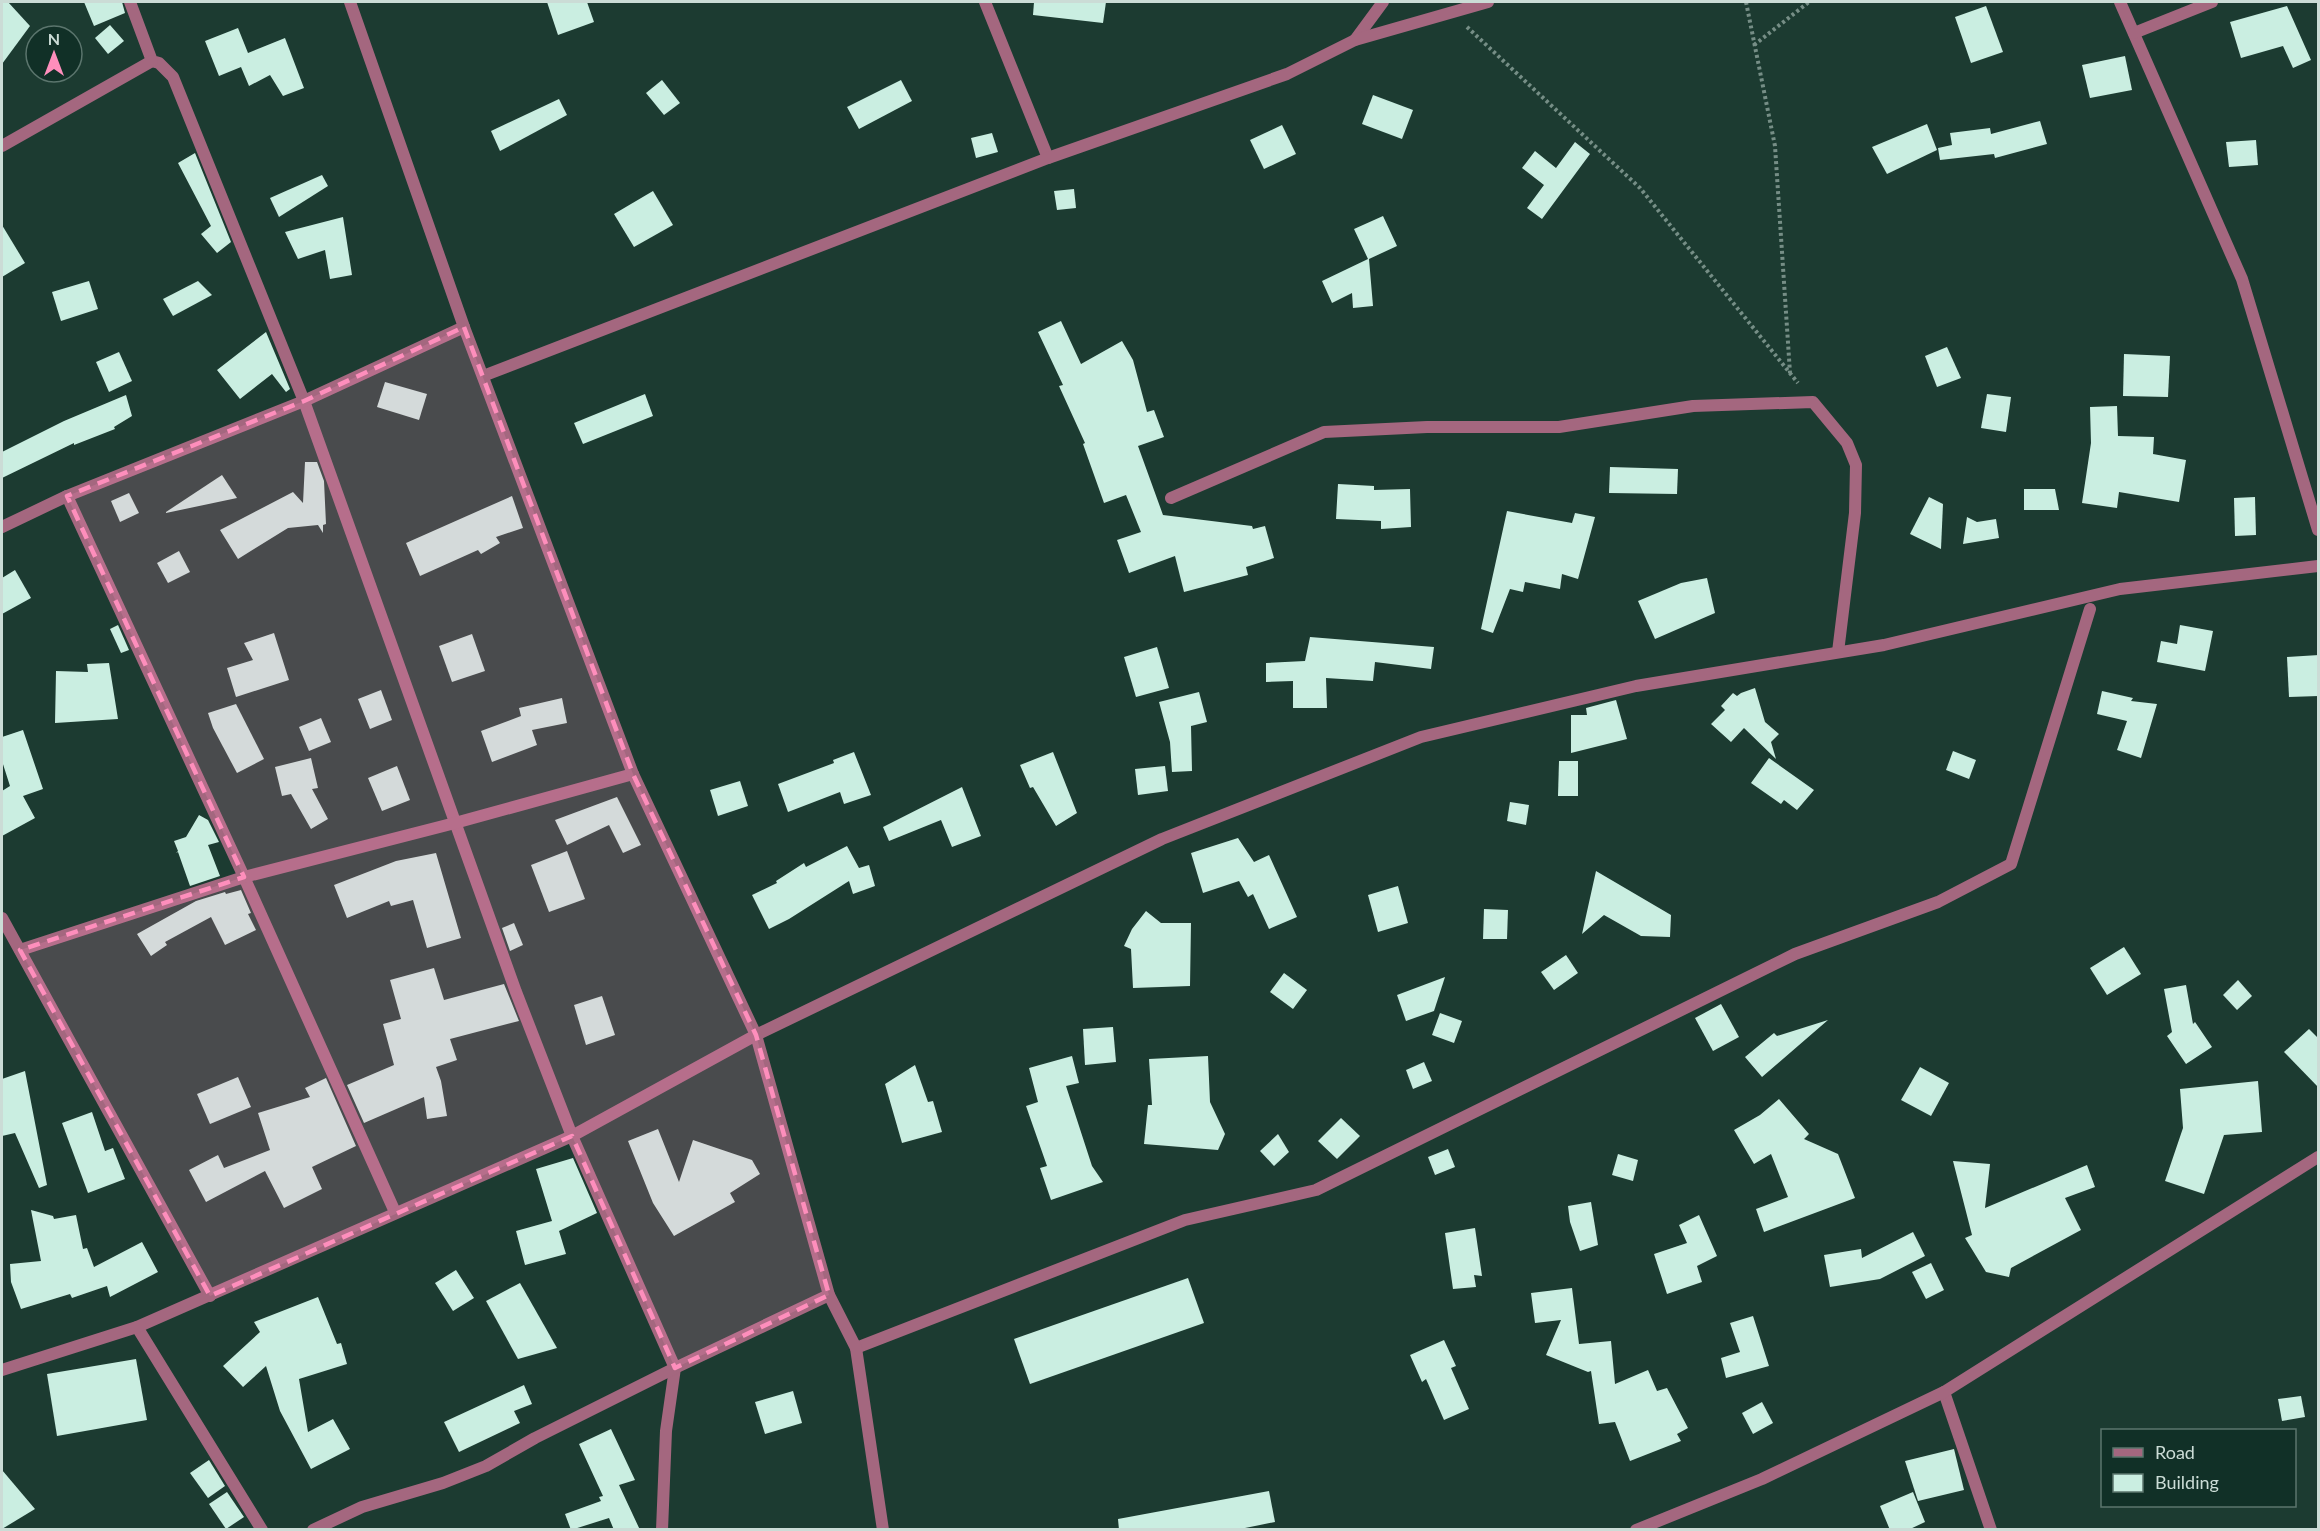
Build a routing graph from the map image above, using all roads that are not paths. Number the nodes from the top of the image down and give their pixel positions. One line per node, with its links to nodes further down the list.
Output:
1 (130, 2): 10 (street)
2 (350, 2): 13 (street)
3 (985, 2): 12 (street)
4 (1383, 2): 9 (street)
5 (1488, 2): 9 (street)
6 (2120, 2): 8 (street)
7 (2212, 2): 8 (street)
8 (2134, 33): 19 (street)
9 (1355, 40): 12 (street)
10 (152, 61): 11 (street); 15 (street)
11 (2, 146)
12 (1048, 158): 14 (street)
13 (464, 327): 14 (street); 15 (street)
14 (483, 376): 23 (street)
15 (304, 401): 16 (street); 24 (street)
16 (67, 496): 18 (street); 25 (street)
17 (1171, 498): 22 (street)
18 (2, 527)
19 (2319, 530)
20 (2319, 566): 22 (street)
21 (2090, 609): 35 (street)
22 (1838, 652): 28 (street)
23 (633, 774): 24 (street); 28 (street)
24 (455, 823): 25 (street); 29 (street)
25 (244, 877): 27 (street); 31 (street)
26 (2, 918): 27 (street)
27 (20, 950): 33 (street)
28 (756, 1035): 29 (street); 32 (street)
29 (572, 1136): 31 (street); 36 (street)
30 (2319, 1158): 38 (street)
31 (395, 1212): 33 (street)
32 (829, 1295): 35 (street); 36 (street)
33 (210, 1296): 34 (street)
34 (137, 1327): 37 (street); 39 (street)
35 (856, 1348): 42 (street)
36 (675, 1368): 40 (street); 41 (street)
37 (2, 1370)
38 (1944, 1392): 43 (street); 44 (street)
39 (262, 1530)
40 (313, 1530)
41 (662, 1530)
42 (883, 1530)
43 (1636, 1530)
44 (1991, 1530)

